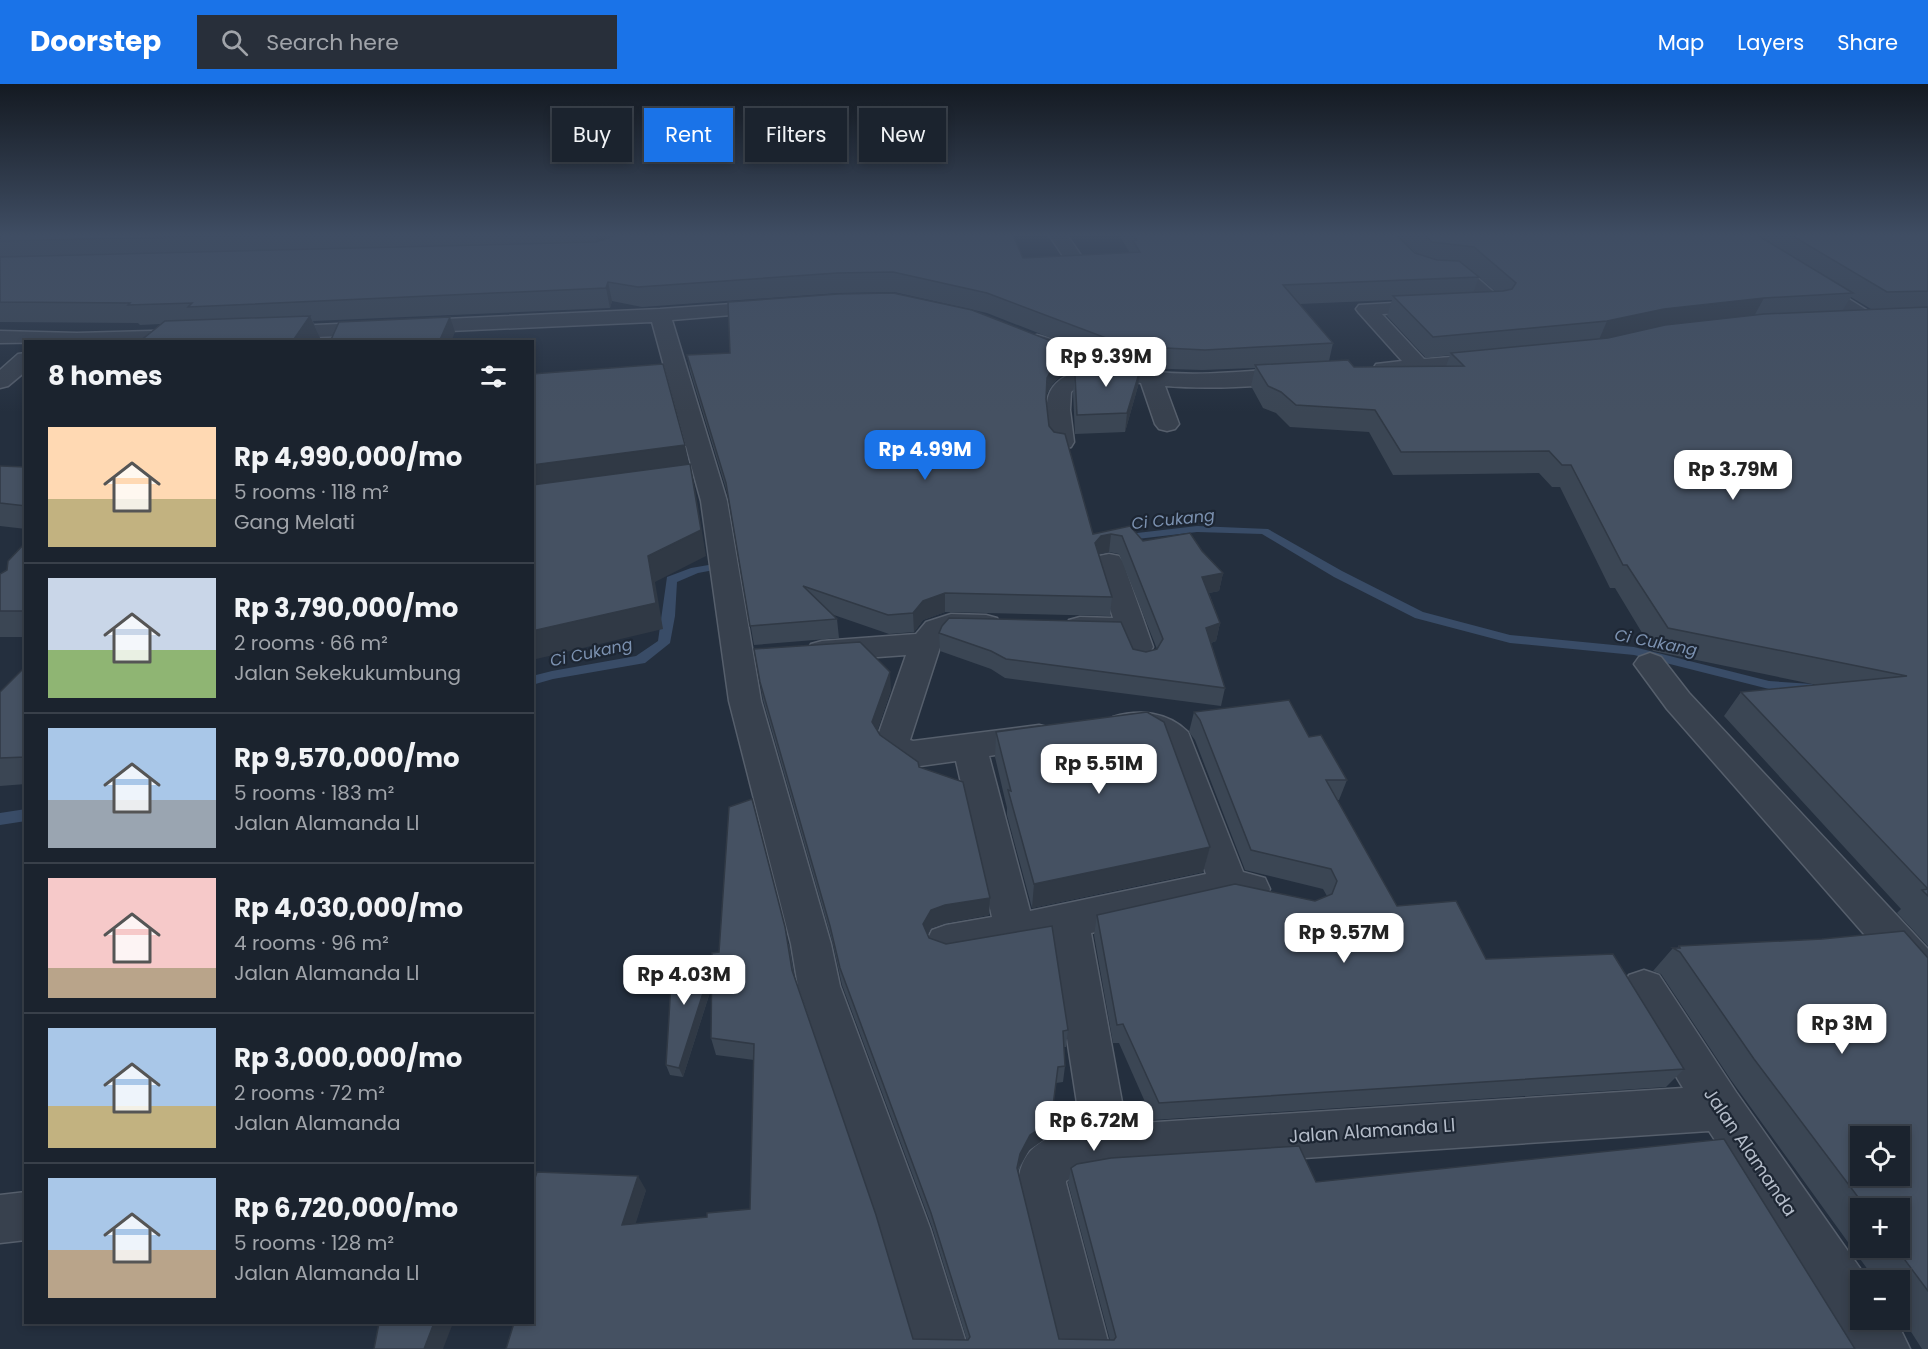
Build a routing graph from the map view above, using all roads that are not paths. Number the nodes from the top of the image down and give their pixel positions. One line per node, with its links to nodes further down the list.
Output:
1 (1486, 294): 15 (street)
2 (1828, 294): 6 (street)
3 (795, 305): 4 (street)
4 (660, 315): 8 (street); 45 (street)
5 (1892, 319): 6 (street)
6 (1869, 320): 7 (street)
7 (1839, 321)
8 (254, 333)
9 (207, 335): 12 (street)
10 (1021, 335): 16 (street)
11 (0, 337): 12 (street)
12 (46, 340)
13 (1513, 359): 15 (street)
14 (24, 361): 20 (street)
15 (1419, 367): 17 (street)
16 (1105, 369): 19 (street); 22 (street)
17 (1359, 370)
18 (1318, 373): 19 (street)
19 (1151, 379): 21 (street)
20 (0, 381)
21 (1167, 424)
22 (1062, 442)
23 (1109, 562): 26 (street)
24 (1015, 625): 27 (street)
25 (1050, 626): 26 (street)
26 (1132, 628): 29 (street)
27 (925, 643): 28 (street); 31 (street)
28 (796, 653)
29 (1142, 658)
30 (1650, 664): 37 (street)
31 (970, 747): 32 (street); 35 (street)
32 (1229, 885): 33 (street); 34 (street)
33 (1286, 897)
34 (1069, 921): 35 (street); 40 (street)
35 (1015, 929): 36 (street)
36 (946, 942)
37 (1928, 977)
38 (1644, 988): 39 (street, Jalan Alamanda)
39 (1720, 1108): 40 (street, Jalan Alamanda Ll); 43 (street, Jalan Alamanda)
40 (1107, 1148): 46 (street, Jalan Alamanda Ll)
41 (24, 1216): 42 (street)
42 (0, 1219)
43 (1850, 1298)
44 (1872, 1330): 47 (street)
45 (942, 1349)
46 (1084, 1349)
47 (1884, 1349)

